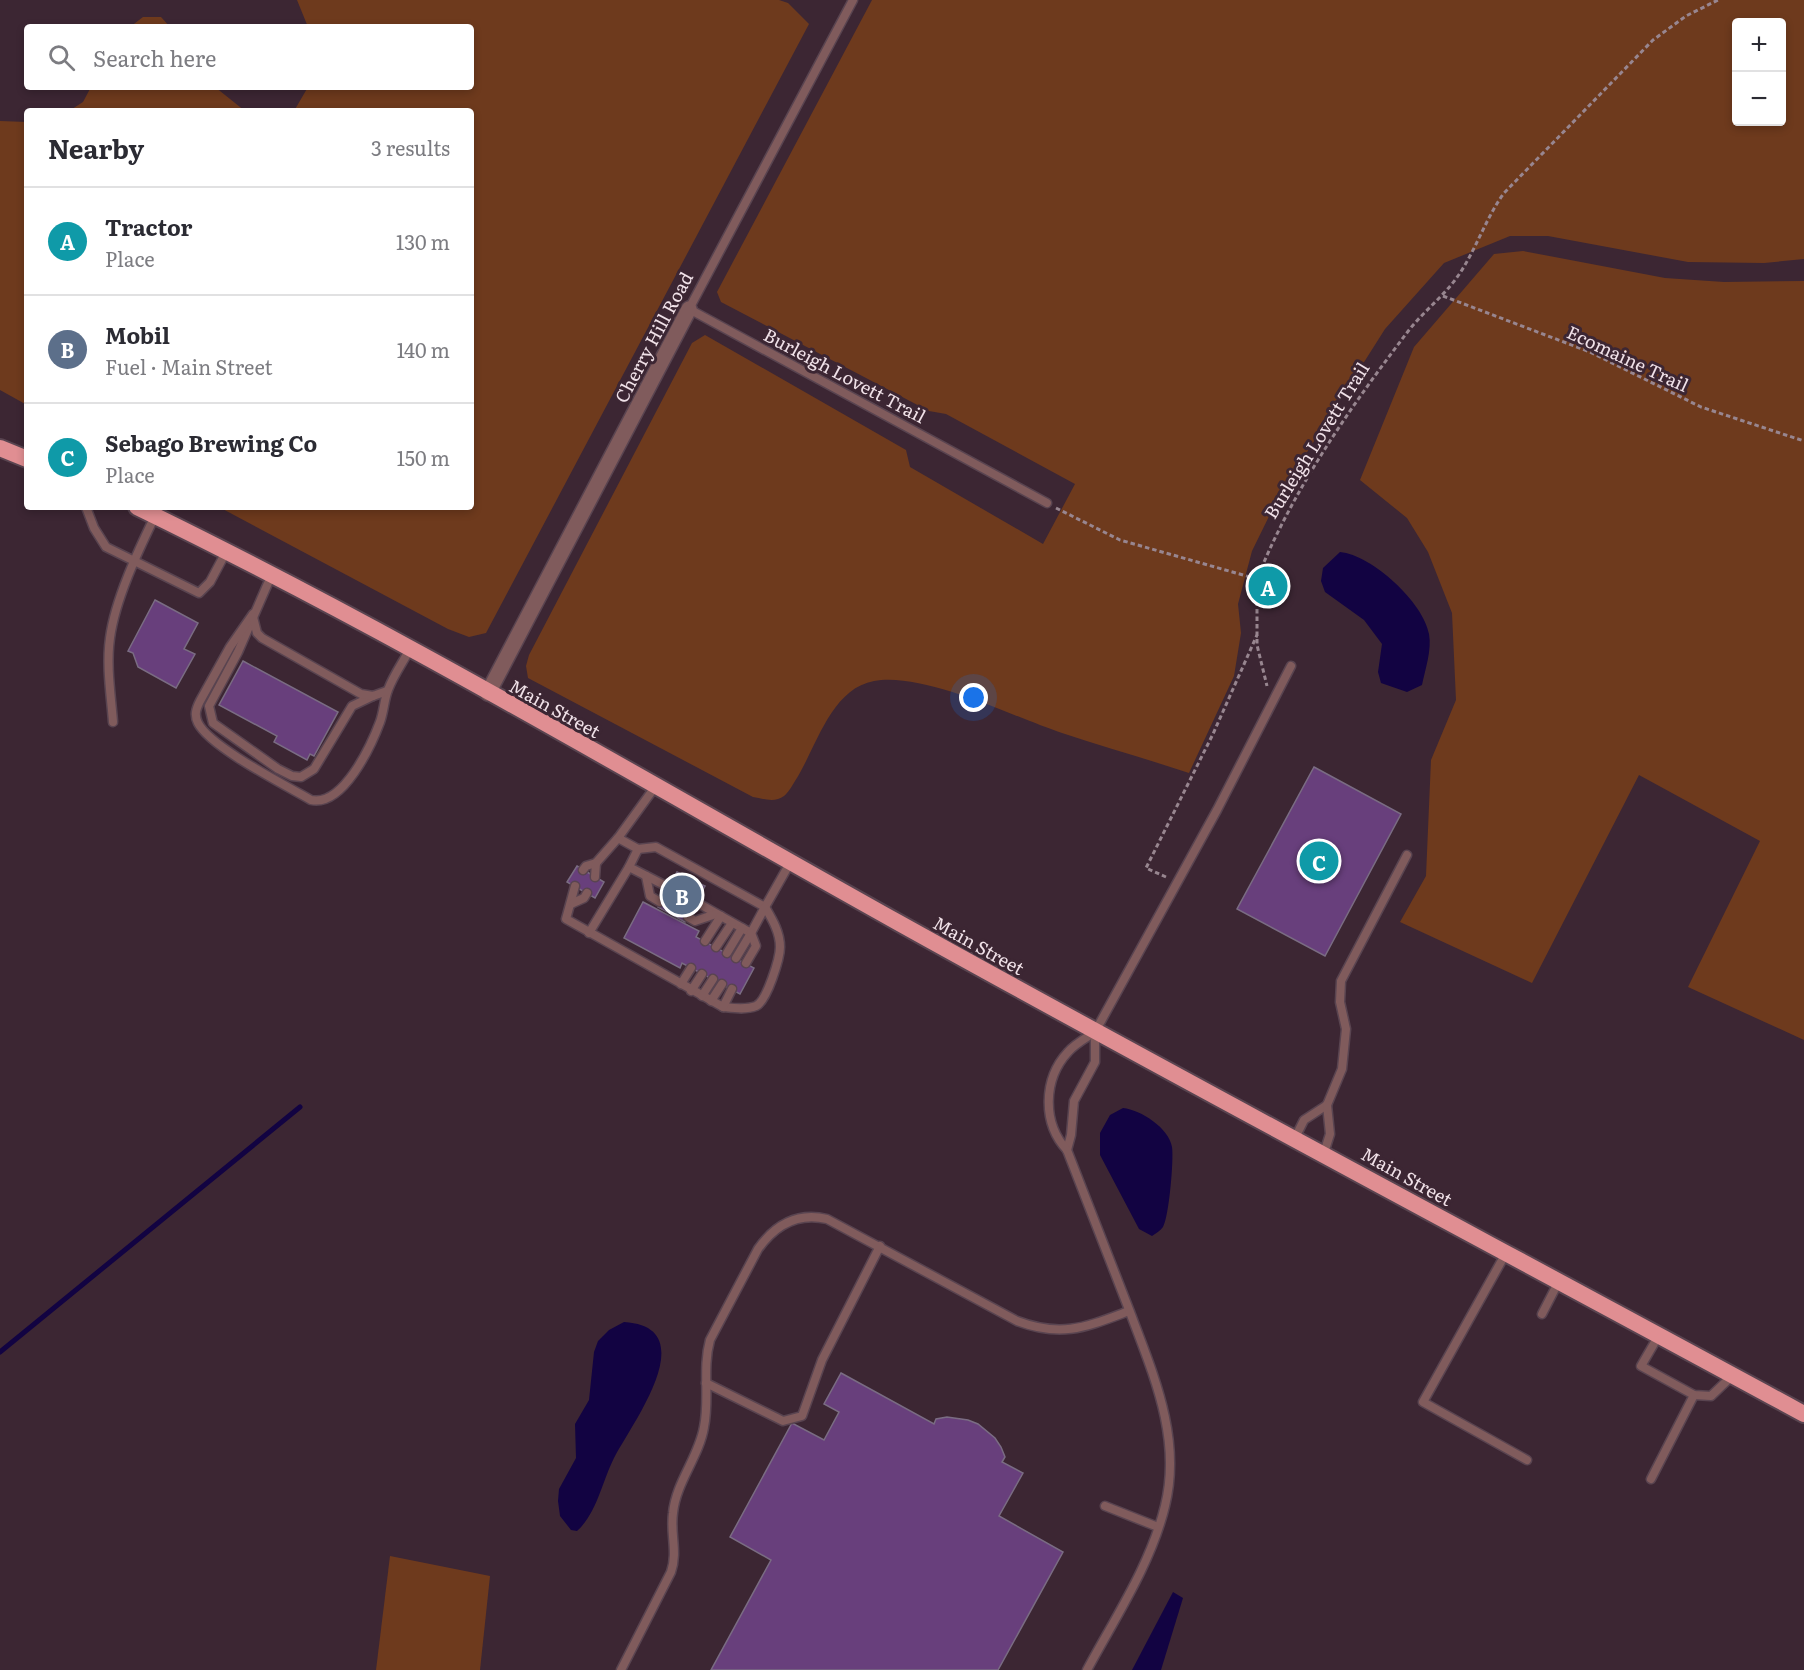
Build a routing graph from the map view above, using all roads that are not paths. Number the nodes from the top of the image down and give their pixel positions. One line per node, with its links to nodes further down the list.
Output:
1 (853, 0): 2 (lane, Cherry Hill Road)
2 (689, 309): 5 (lane, Burleigh Lovett Trail); 16 (street, Cherry Hill Road)
3 (0, 448): 4 (highway)
4 (24, 458)
5 (1047, 503)
6 (88, 510): 10 (lane)
7 (143, 510): 8 (highway, Main Street)
8 (155, 516): 9 (highway, Main Street); 10 (lane)
9 (226, 552): 10 (lane); 11 (highway, Main Street)
10 (134, 560): 18 (lane)
11 (272, 574): 12 (lane); 13 (highway, Main Street)
12 (253, 614): 15 (lane); 17 (lane); 17 (lane)
13 (410, 649): 15 (lane); 16 (highway, Main Street)
14 (1291, 666): 57 (lane)
15 (387, 691): 17 (lane)
16 (488, 693): 19 (highway, Main Street)
17 (373, 696)
18 (113, 722)
19 (655, 787): 20 (lane); 24 (highway, Main Street)
20 (618, 838): 21 (lane); 23 (lane)
21 (638, 849): 25 (lane); 35 (lane)
22 (1407, 855): 58 (lane)
23 (596, 863): 26 (lane); 28 (lane)
24 (790, 863): 35 (lane); 57 (highway, Main Street)
25 (629, 867): 27 (lane); 40 (lane)
26 (583, 870)
27 (646, 876): 30 (lane); 32 (lane)
28 (596, 877)
29 (575, 886): 34 (lane)
30 (668, 887)
31 (587, 893): 34 (lane)
32 (660, 902)
33 (696, 902): 36 (lane)
34 (573, 903): 40 (lane)
35 (765, 908): 41 (lane); 56 (lane)
36 (718, 915): 37 (lane); 38 (lane); 42 (lane)
37 (688, 918)
38 (732, 922): 39 (lane); 43 (lane)
39 (742, 928): 41 (lane); 44 (lane)
40 (589, 933): 50 (lane)
41 (751, 933): 45 (lane); 46 (lane)
42 (705, 941)
43 (716, 947)
44 (726, 953)
45 (736, 958)
46 (746, 963)
47 (691, 968): 50 (lane)
48 (702, 974): 53 (lane)
49 (712, 979): 54 (lane)
50 (681, 984): 53 (lane)
51 (722, 984): 55 (lane)
52 (732, 989): 56 (lane)
53 (691, 990): 54 (lane)
54 (702, 996): 55 (lane)
55 (711, 1001): 56 (lane)
56 (723, 1007)
57 (1095, 1032): 59 (highway, Main Street); 60 (lane); 60 (lane)
58 (1327, 1104): 59 (lane); 61 (lane)
59 (1295, 1138): 61 (highway, Main Street)
60 (1067, 1150): 65 (lane)
61 (1324, 1153): 63 (highway, Main Street)
62 (880, 1246): 65 (lane); 69 (lane); 69 (lane)
63 (1506, 1252): 64 (highway, Main Street); 72 (lane)
64 (1559, 1281): 66 (lane); 67 (highway, Main Street)
65 (1129, 1311): 75 (lane)
66 (1542, 1314)
67 (1659, 1335): 68 (highway, Main Street); 70 (lane)
68 (1733, 1375): 70 (lane); 71 (highway, Main Street)
69 (706, 1383): 76 (lane)
70 (1694, 1395): 73 (lane)
71 (1804, 1414)
72 (1527, 1460)
73 (1651, 1479)
74 (1105, 1506): 75 (lane)
75 (1158, 1527): 77 (lane)
76 (621, 1670)
77 (1087, 1670)

